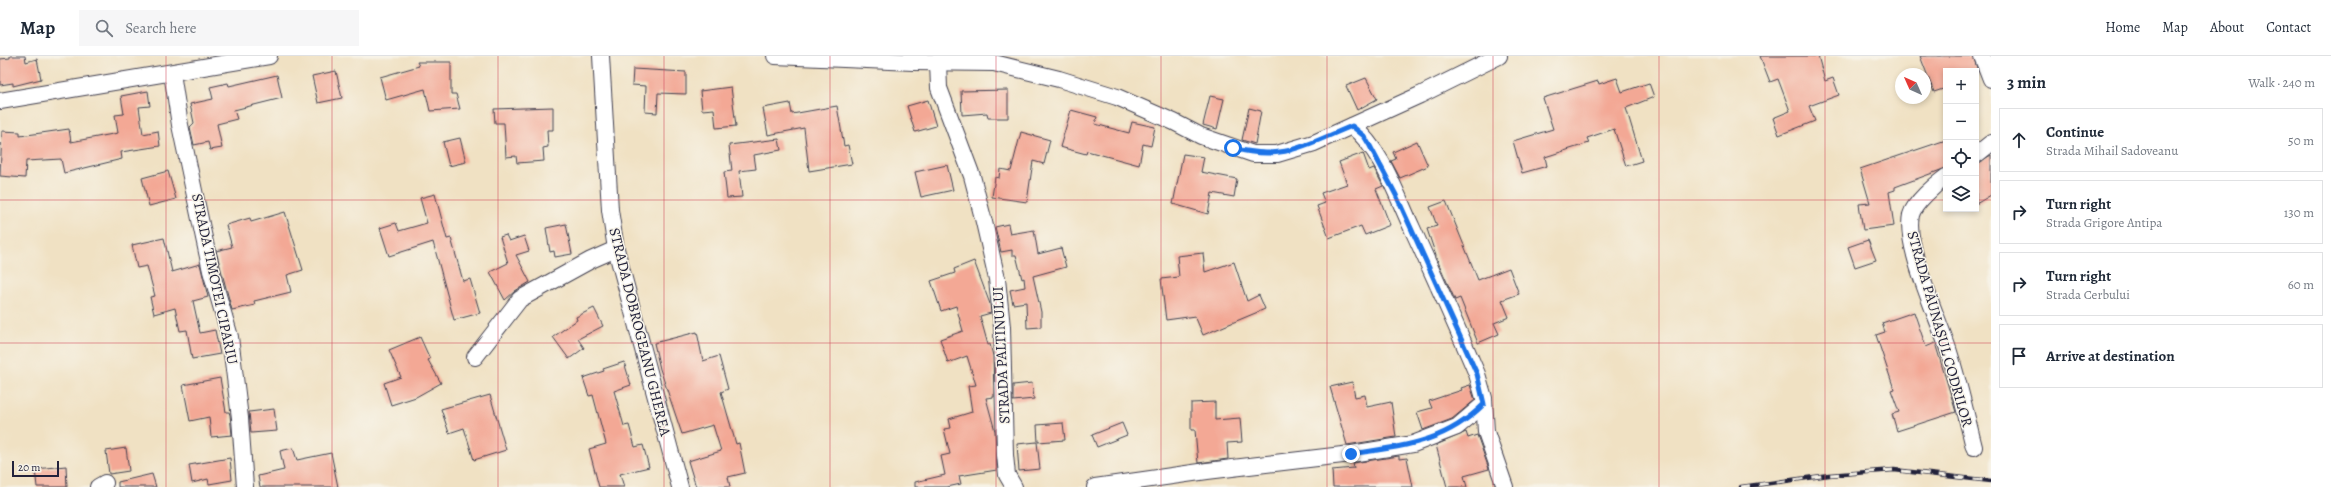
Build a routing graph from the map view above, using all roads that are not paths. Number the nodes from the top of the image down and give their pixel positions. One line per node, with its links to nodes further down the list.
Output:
1 (269, 56): 7 (street)
2 (601, 56): 14 (street, STRADA DOBROGEANU GHEREA)
3 (775, 56): 6 (street)
4 (1499, 56): 10 (street)
5 (1982, 56): 8 (street)
6 (930, 60): 10 (street); 20 (street, STRADA PALTINULUI)
7 (172, 73): 9 (street); 18 (street, STRADA TIMOTEI CIPARIU)
8 (1991, 79)
9 (0, 100)
10 (1352, 126): 16 (street)
11 (1991, 143): 12 (street)
12 (1979, 153)
13 (1943, 180): 17 (street, STRADA PĂUNAȘUL CODRILOR)
14 (616, 249): 15 (street); 19 (street, STRADA DOBROGEANU GHEREA)
15 (475, 357)
16 (1484, 404): 21 (street); 22 (street)
17 (1974, 447)
18 (246, 487)
19 (680, 487)
20 (1014, 487)
21 (1095, 487)
22 (1504, 487)

